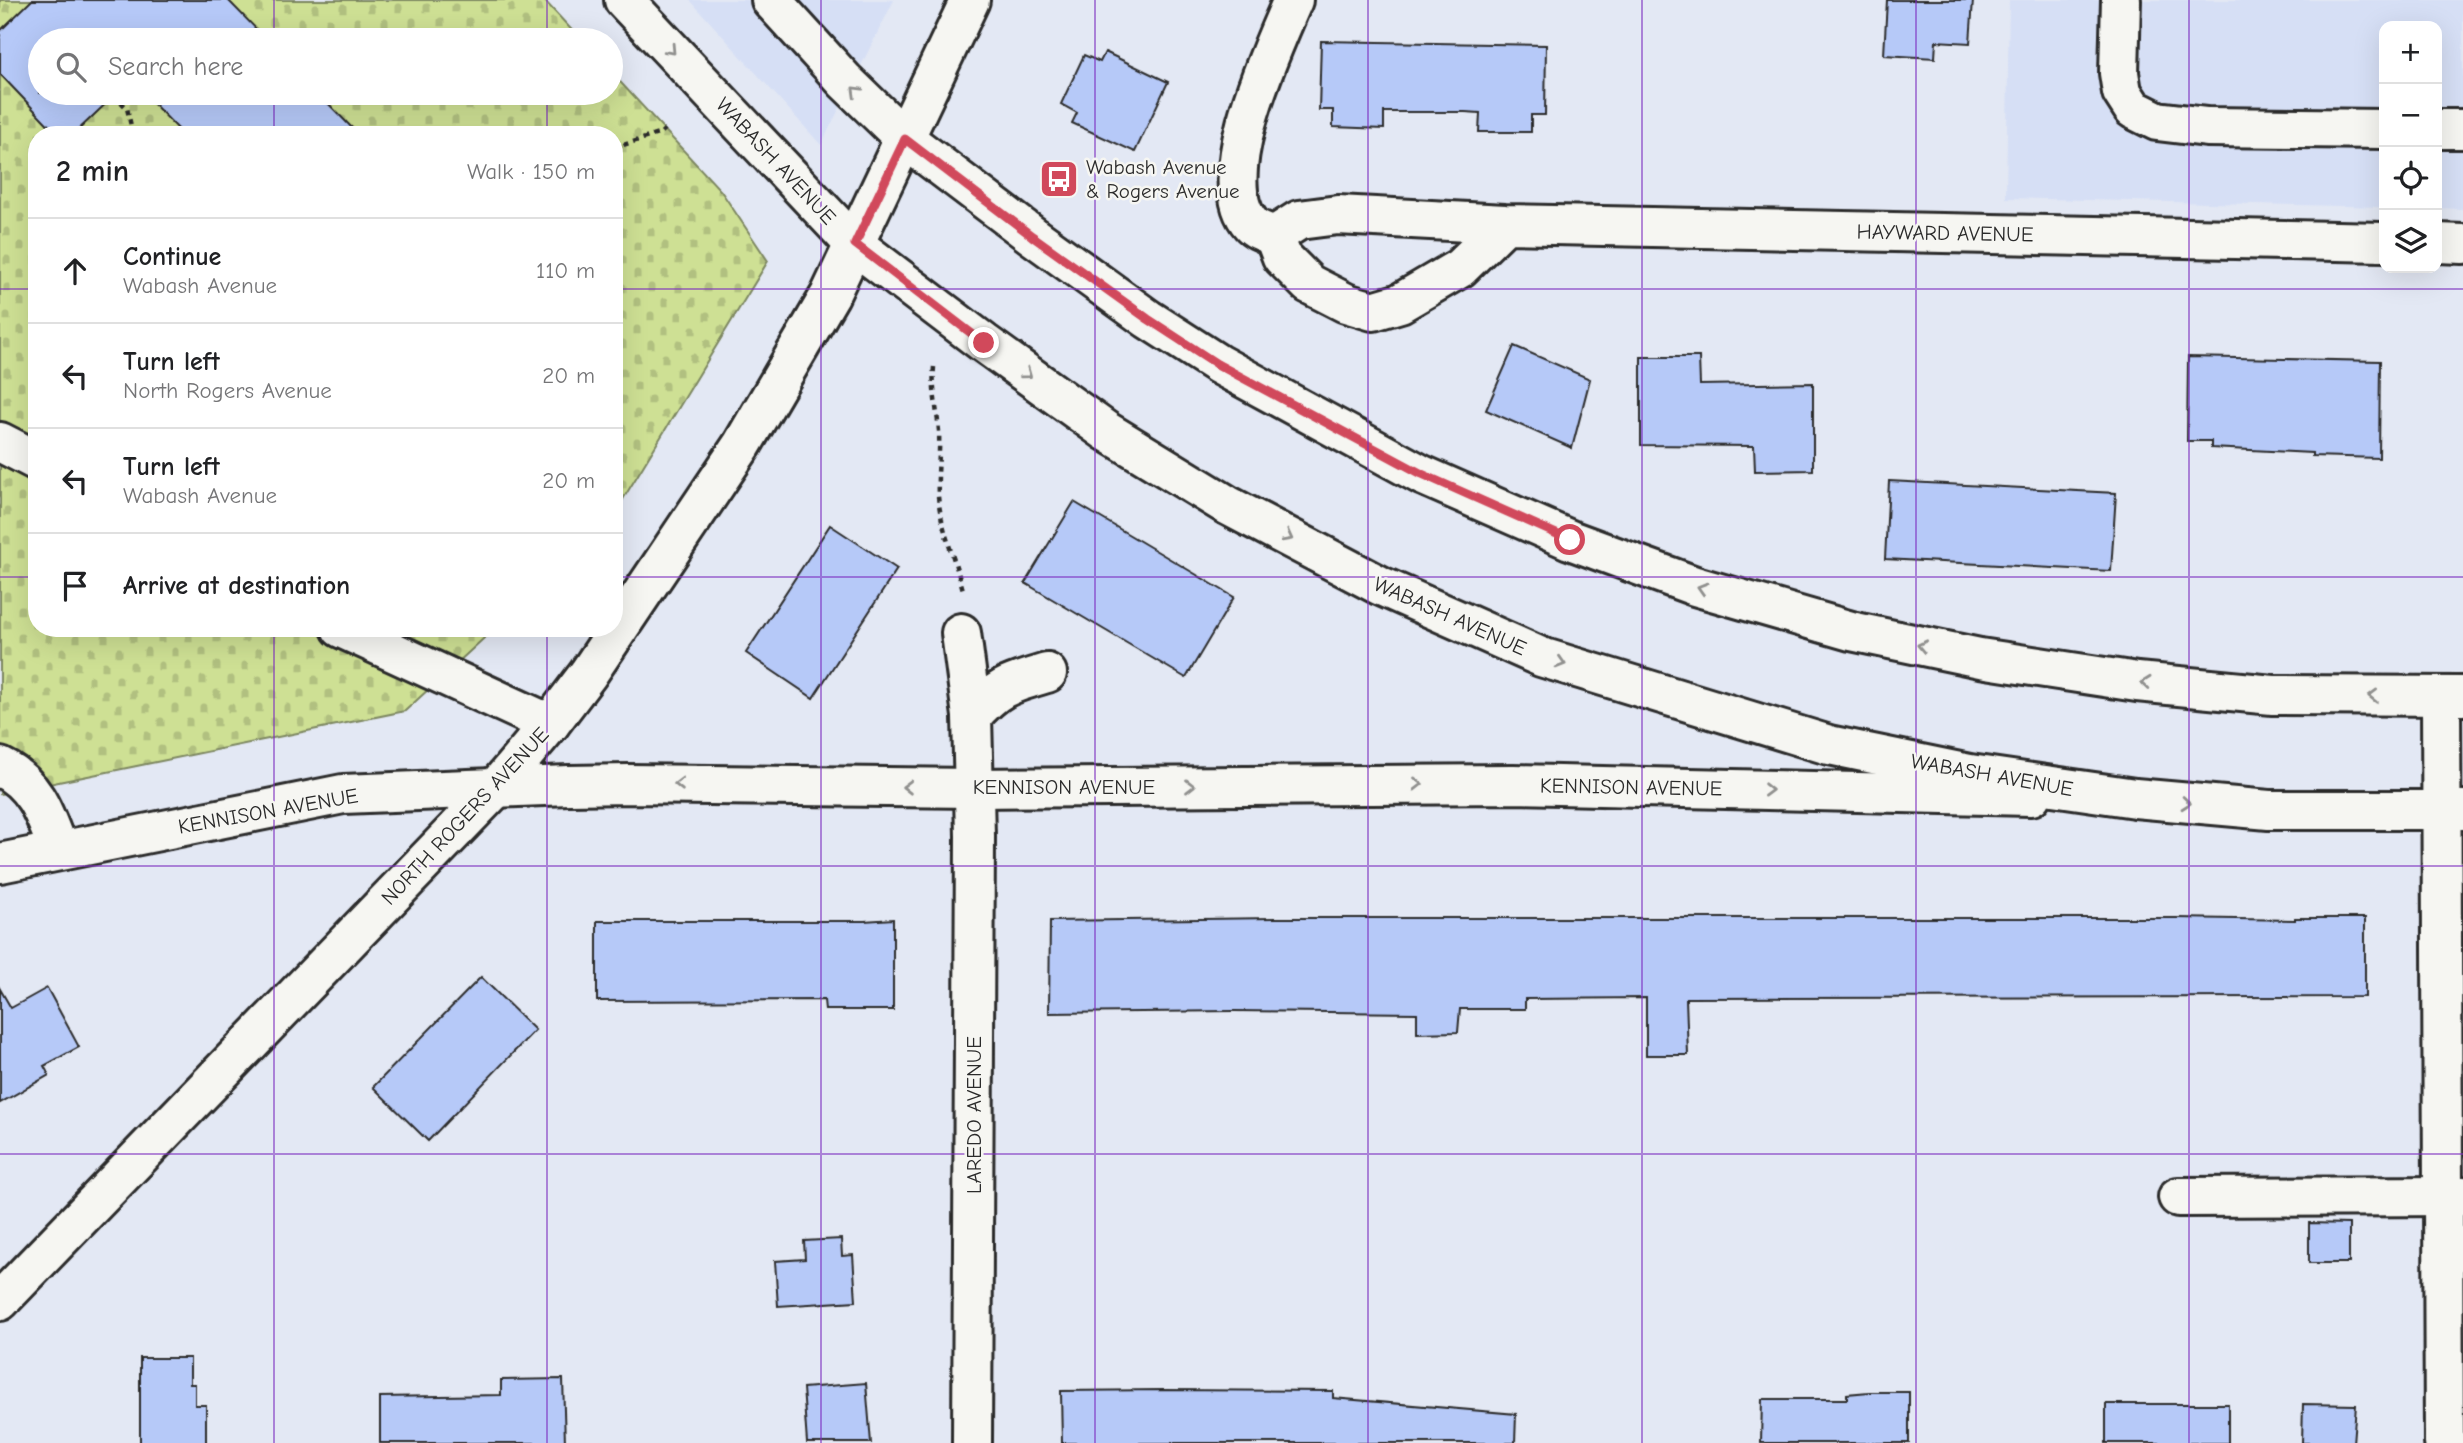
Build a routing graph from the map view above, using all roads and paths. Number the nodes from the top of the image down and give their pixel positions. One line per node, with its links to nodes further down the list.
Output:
1 (624, 0): 18 (street, WABASH AVENUE, one-way to 18)
2 (771, 0): 12 (street, one-way to 2)
3 (970, 0): 12 (street, NORTH ROGERS AVENUE)
4 (1293, 0): 15 (street)
5 (2121, 0): 9 (street)
6 (124, 105): 7 (path)
7 (131, 126)
8 (668, 126): 13 (path)
9 (2379, 129)
10 (2442, 129): 11 (street)
11 (2463, 130)
12 (905, 139): 18 (street, NORTH ROGERS AVENUE); 28 (street, one-way to 12)
13 (623, 145)
14 (1505, 224): 15 (street, HAYWARD AVENUE); 15 (street); 16 (street, HAYWARD AVENUE)
15 (1275, 236)
16 (2379, 242)
17 (2442, 243): 19 (street)
18 (855, 244): 23 (street, NORTH ROGERS AVENUE); 34 (street, WABASH AVENUE, one-way to 34)
19 (2463, 244)
20 (934, 366): 24 (path)
21 (0, 442): 22 (street)
22 (28, 457)
23 (625, 601)
24 (961, 633): 29 (street, LAREDO AVENUE)
25 (361, 637): 30 (street)
26 (603, 637): 30 (street, NORTH ROGERS AVENUE)
27 (1047, 673): 29 (street)
28 (2452, 696): 35 (street)
29 (972, 716): 33 (street, LAREDO AVENUE)
30 (550, 724): 32 (street, NORTH ROGERS AVENUE)
31 (0, 767): 36 (street)
32 (496, 788): 33 (street, KENNISON AVENUE, one-way to 32); 36 (street, KENNISON AVENUE); 40 (street, NORTH ROGERS AVENUE)
33 (975, 788): 34 (street, KENNISON AVENUE, one-way to 34); 41 (street, LAREDO AVENUE)
34 (2135, 799): 35 (street, WABASH AVENUE, one-way to 35)
35 (2452, 810): 38 (street)
36 (58, 850): 37 (street, KENNISON AVENUE)
37 (0, 863)
38 (2453, 1196): 39 (street); 42 (street)
39 (2178, 1197)
40 (0, 1301)
41 (972, 1443)
42 (2444, 1443)

